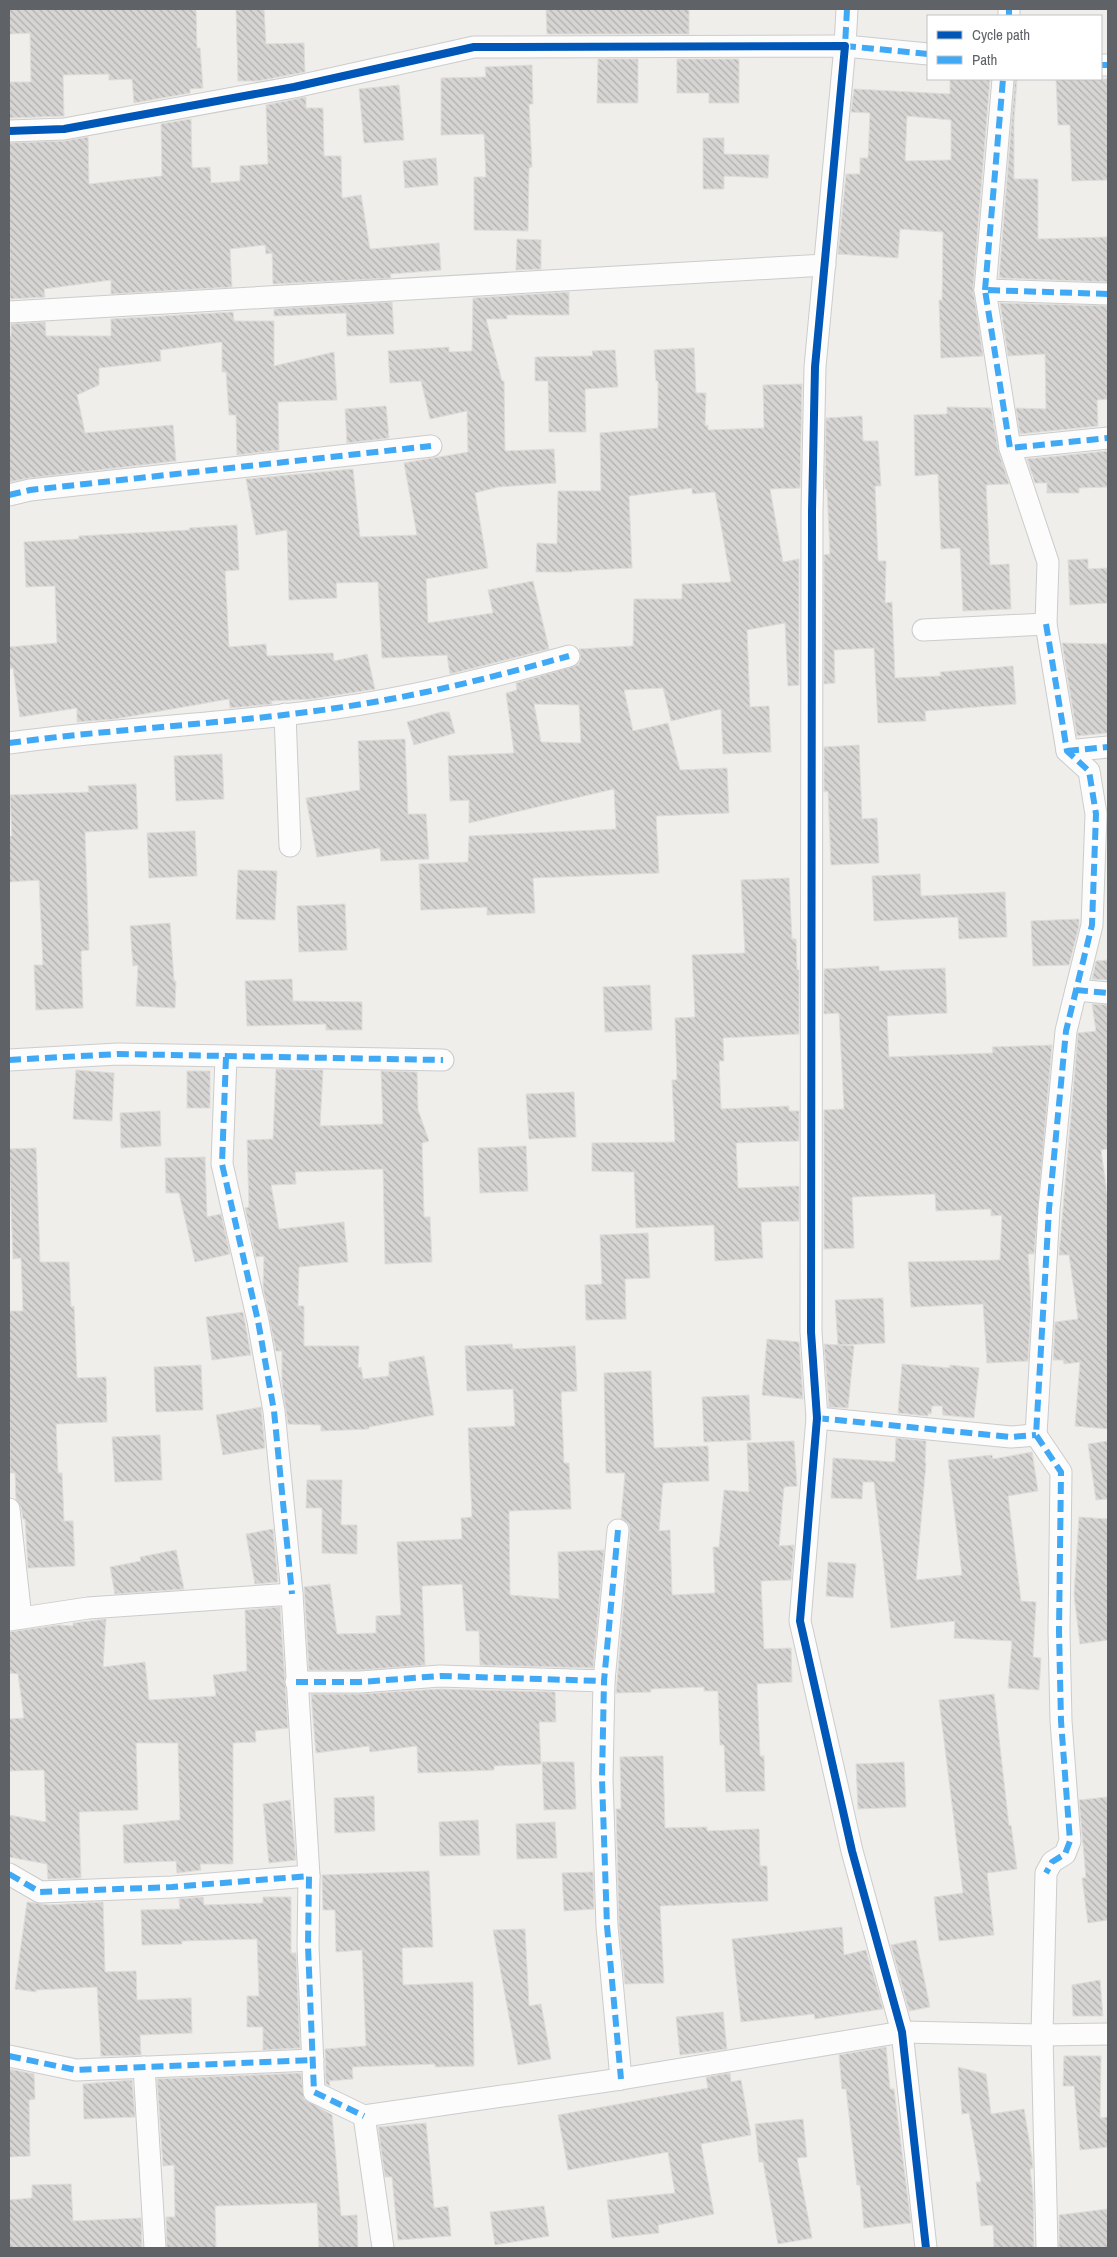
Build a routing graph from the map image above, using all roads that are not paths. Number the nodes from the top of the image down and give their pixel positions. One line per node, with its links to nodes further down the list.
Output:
1 (847, 9): 2 (street)
2 (845, 46): 3 (street); 5 (street); 6 (street)
3 (927, 54)
4 (1003, 80): 7 (street)
5 (9, 131)
6 (825, 265): 9 (street); 27 (street)
7 (985, 290): 8 (street); 12 (street)
8 (1108, 294)
9 (9, 312)
10 (1108, 438): 12 (street)
11 (431, 446): 13 (street)
12 (1010, 448): 14 (street)
13 (9, 495)
14 (1046, 624): 15 (street); 20 (street)
15 (923, 630)
16 (569, 656): 17 (street)
17 (285, 714): 18 (street); 21 (street)
18 (9, 743)
19 (1108, 747): 20 (street)
20 (1067, 751): 22 (street)
21 (290, 846)
22 (1076, 990): 23 (street); 28 (street)
23 (1108, 993)
24 (226, 1057): 25 (street); 26 (street); 31 (street)
25 (9, 1060)
26 (443, 1060)
27 (817, 1418): 28 (street); 37 (street)
28 (1036, 1436): 39 (street)
29 (9, 1509): 32 (street)
30 (618, 1530): 33 (street)
31 (292, 1594): 32 (street); 34 (street)
32 (15, 1619)
33 (604, 1681): 34 (street); 43 (street)
34 (296, 1682): 36 (street)
35 (9, 1874): 36 (street)
36 (309, 1876): 41 (street)
37 (902, 2032): 39 (street); 43 (street); 47 (street)
38 (1108, 2034): 39 (street)
39 (1042, 2035): 48 (street)
40 (9, 2056): 42 (street)
41 (313, 2060): 42 (street); 44 (street)
42 (144, 2068): 45 (street)
43 (621, 2079): 44 (street)
44 (364, 2116): 46 (street)
45 (155, 2248)
46 (384, 2248)
47 (926, 2248)
48 (1047, 2248)

